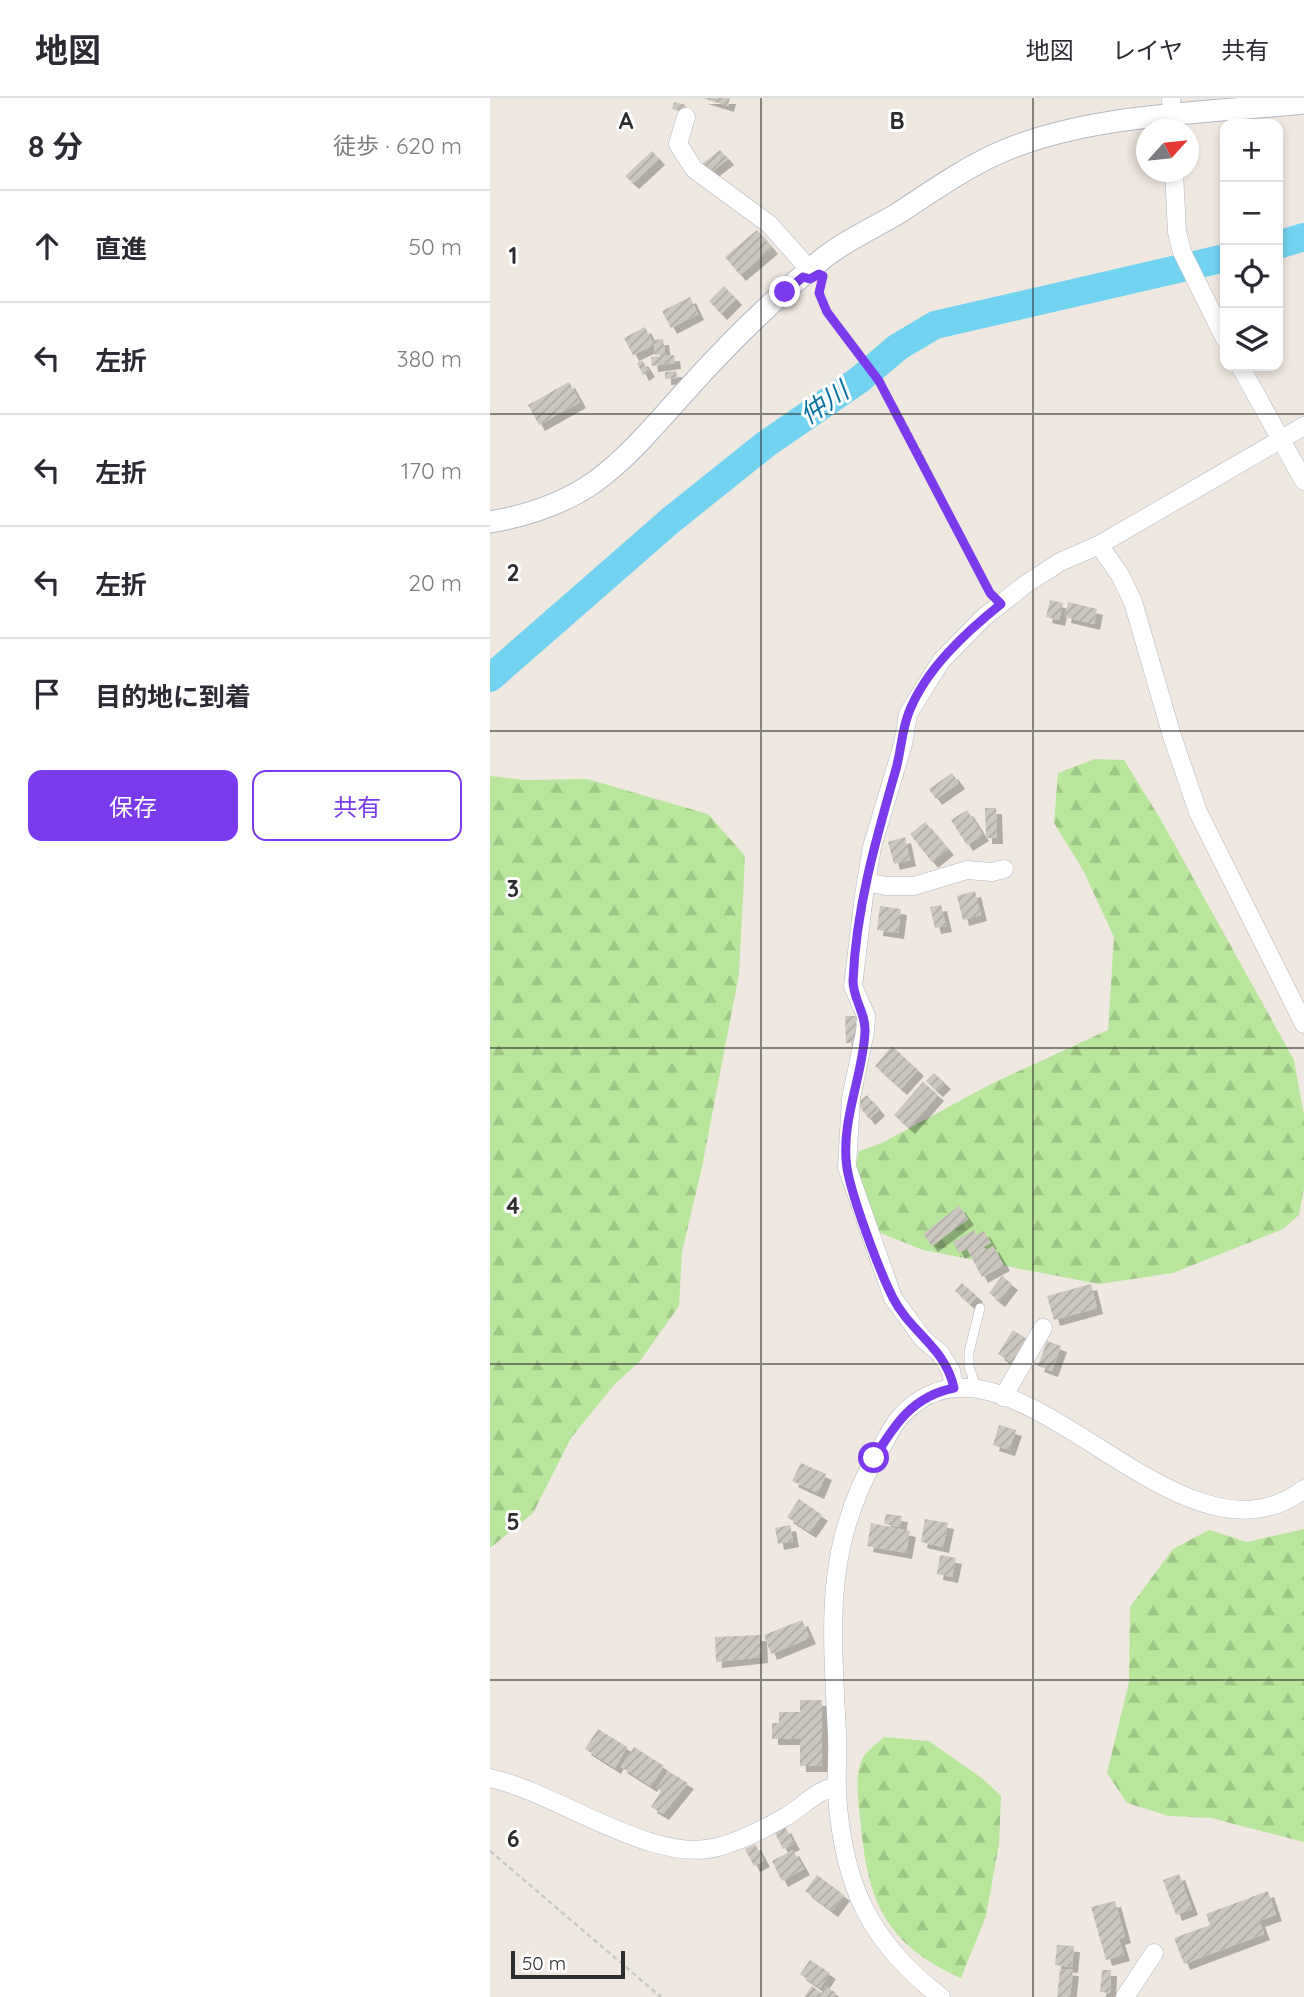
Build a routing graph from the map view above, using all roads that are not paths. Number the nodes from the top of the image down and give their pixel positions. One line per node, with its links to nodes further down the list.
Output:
1 (1304, 103): 2 (street)
2 (1172, 115): 5 (street)
3 (686, 117): 5 (street)
4 (1174, 182): 6 (street)
5 (806, 274): 11 (street)
6 (1220, 330)
7 (1243, 371): 9 (street)
8 (1304, 426): 9 (street)
9 (1283, 440): 10 (street); 12 (street)
10 (1304, 481)
11 (490, 522)
12 (1099, 545): 14 (street); 15 (street)
13 (1004, 869): 14 (street)
14 (866, 882): 18 (street)
15 (1304, 1024)
16 (980, 1308): 19 (lane)
17 (1043, 1328): 20 (street)
18 (954, 1388): 19 (street); 23 (street)
19 (977, 1389): 20 (street)
20 (1003, 1397): 21 (street)
21 (1304, 1489)
22 (490, 1778): 23 (street)
23 (837, 1786): 25 (street)
24 (1154, 1953): 26 (street)
25 (942, 1997)
26 (1125, 1997)

